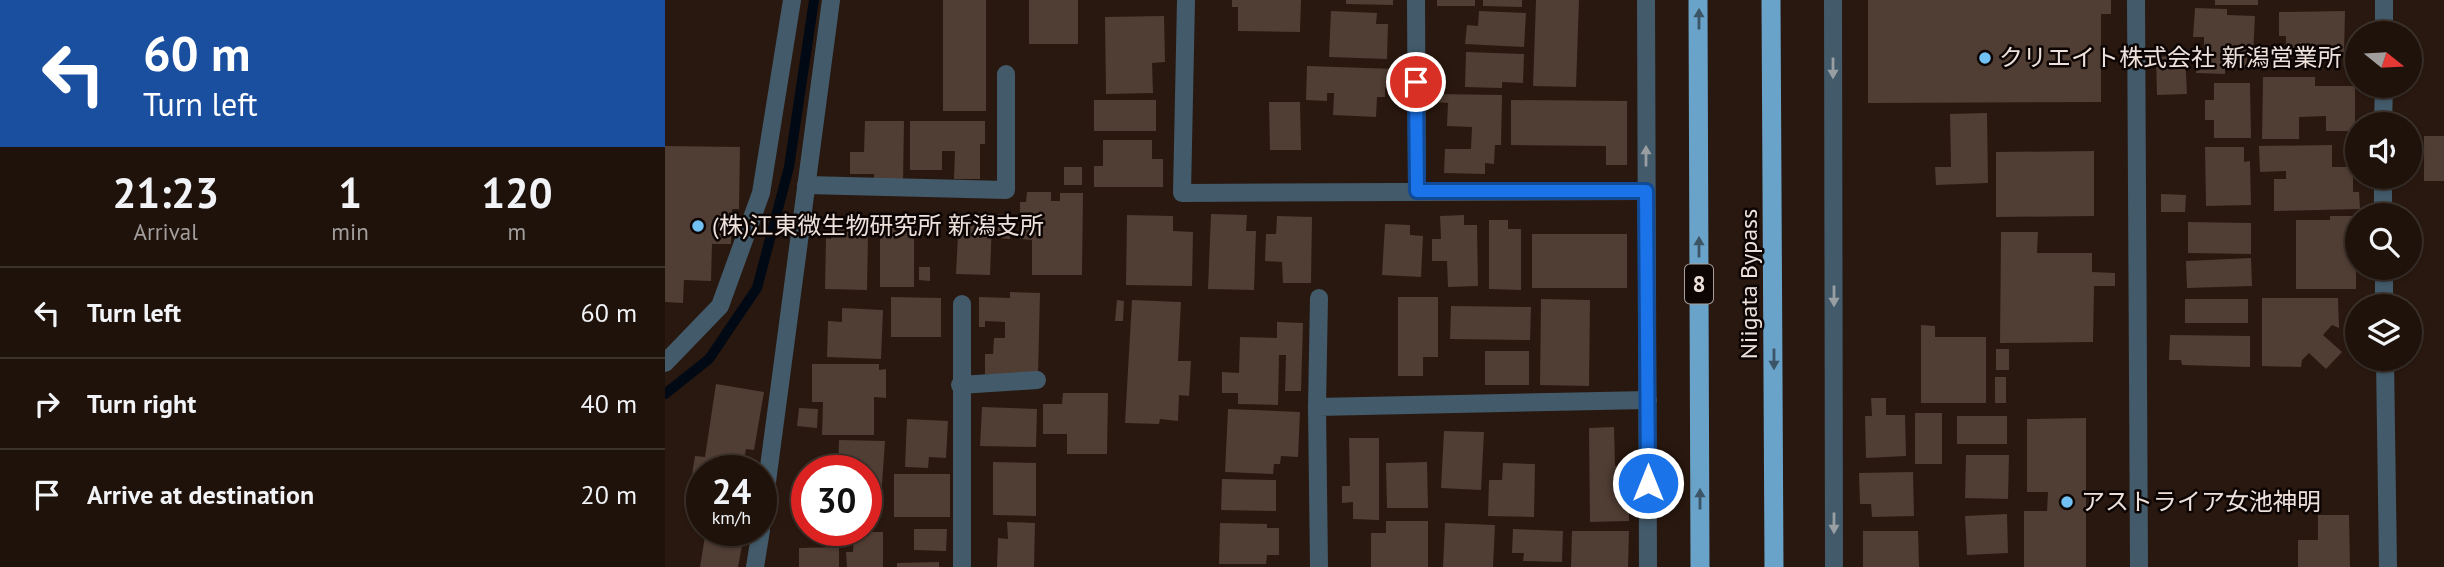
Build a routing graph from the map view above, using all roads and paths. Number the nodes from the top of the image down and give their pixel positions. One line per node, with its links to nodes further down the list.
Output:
1 (792, 0): 20 (street)
2 (831, 0): 15 (street)
3 (1186, 0): 16 (street)
4 (1416, 0): 16 (street)
5 (1646, 0): 17 (street, one-way to 5)
6 (1699, 0): 32 (highway, Niigata Bypass / 8, one-way to 6)
7 (1771, 0): 14 (highway, Niigata Bypass)
8 (1780, 0): 14 (highway)
9 (1833, 0): 34 (street, one-way to 34)
10 (2136, 0): 35 (street)
11 (2384, 0): 12 (street)
12 (2384, 21)
13 (1006, 74): 15 (street)
14 (1773, 169): 33 (highway, Niigata Bypass, one-way to 33)
15 (806, 185): 26 (street)
16 (1417, 191): 17 (street)
17 (1646, 191): 24 (street)
18 (1319, 298): 25 (street)
19 (963, 304): 23 (street)
20 (665, 363)
21 (2385, 371): 36 (street)
22 (1037, 380): 23 (street)
23 (960, 385): 29 (street)
24 (1648, 400): 25 (street); 31 (street)
25 (1317, 407): 30 (street)
26 (771, 455)
27 (758, 546): 28 (street)
28 (755, 567)
29 (962, 567)
30 (1319, 567)
31 (1648, 567)
32 (1700, 567)
33 (1774, 567)
34 (1835, 567)
35 (2139, 567)
36 (2388, 567)

